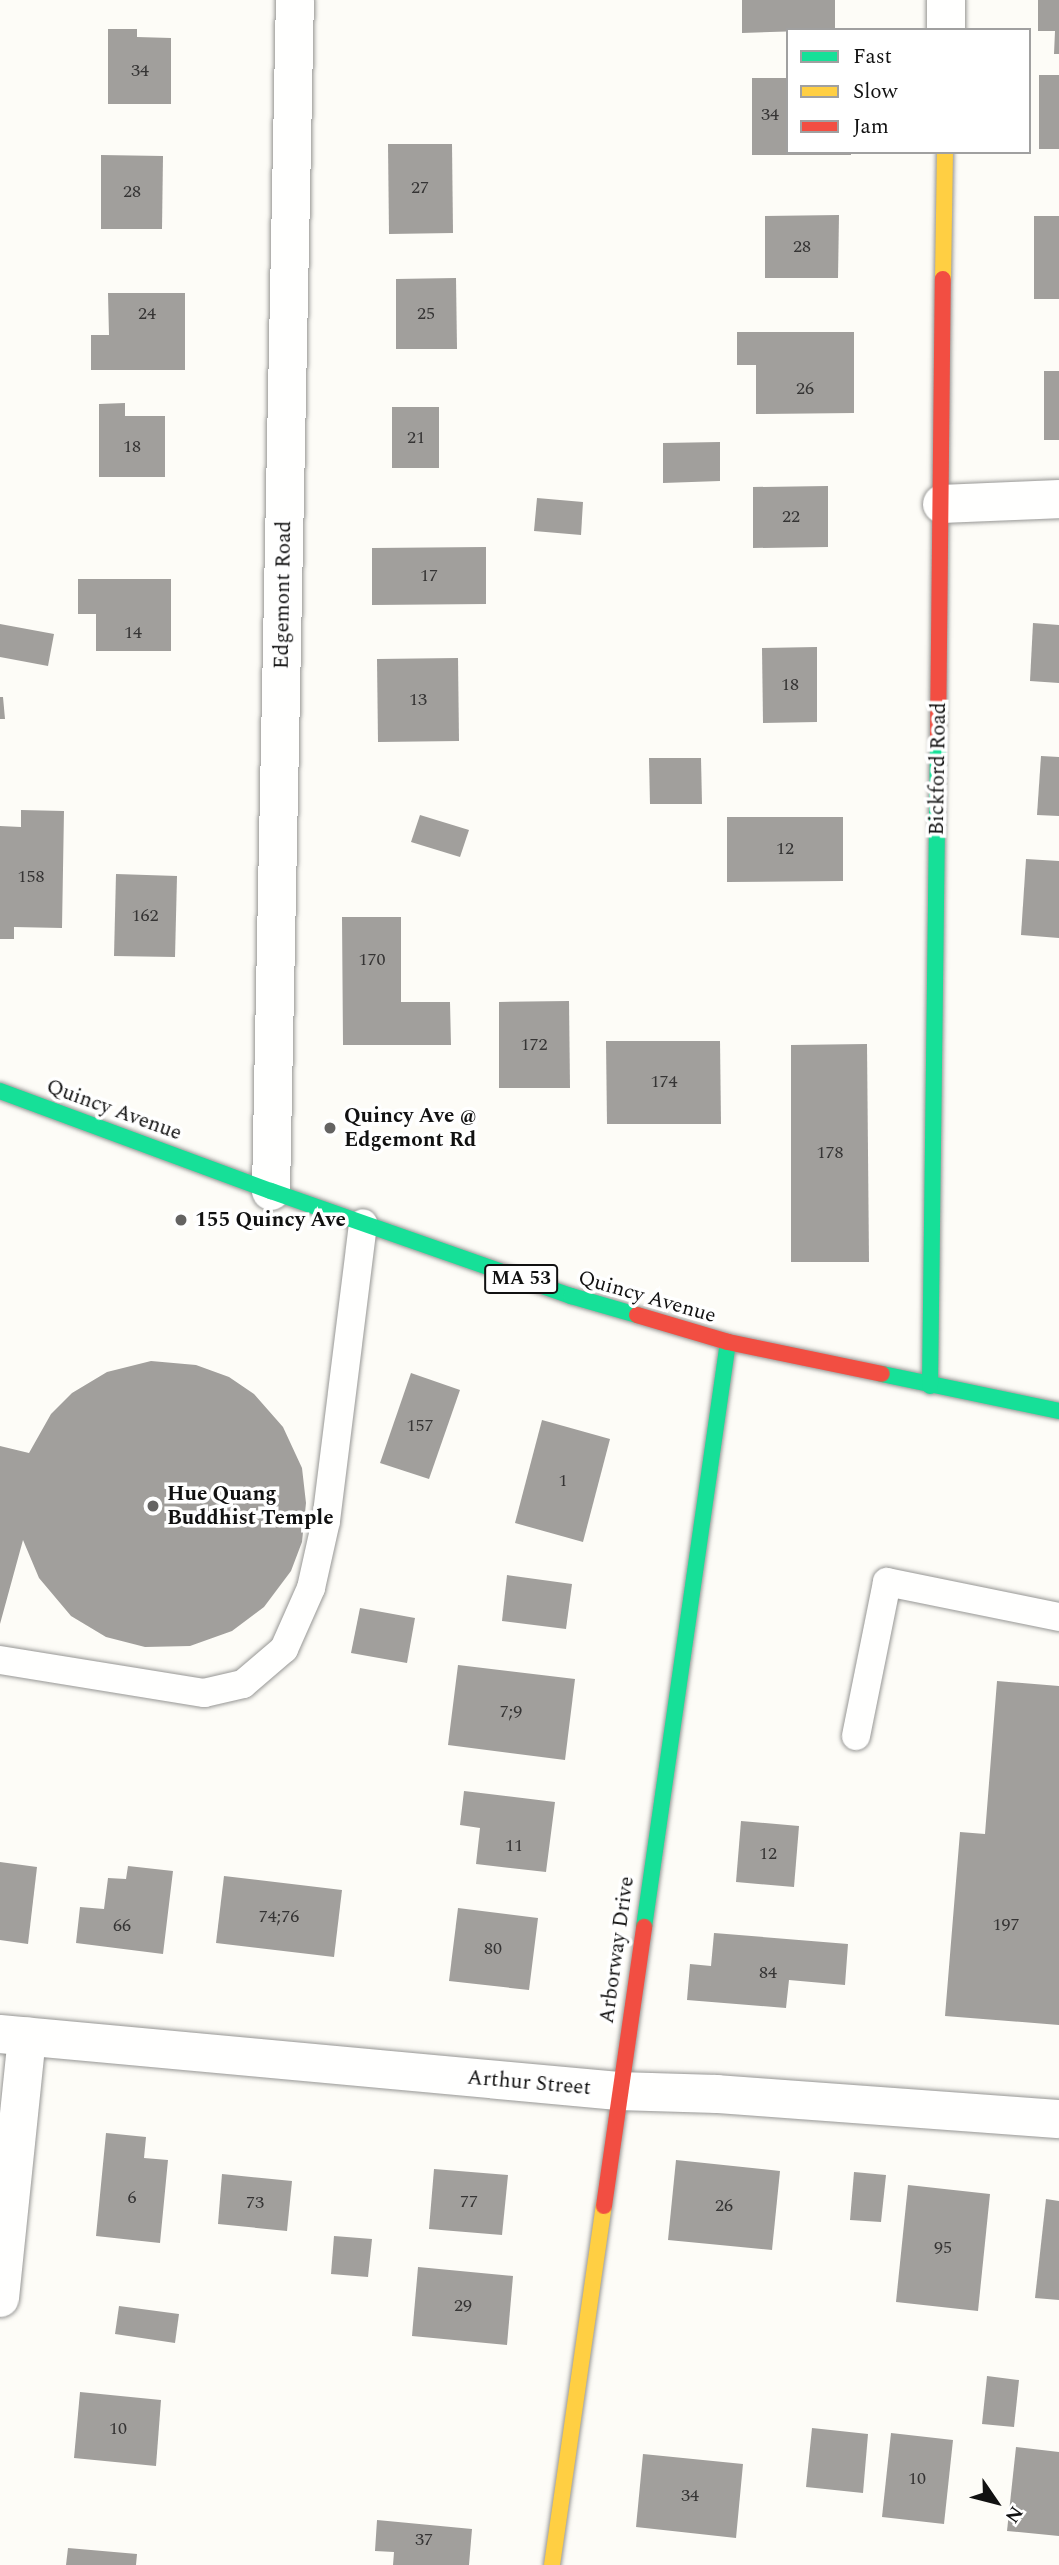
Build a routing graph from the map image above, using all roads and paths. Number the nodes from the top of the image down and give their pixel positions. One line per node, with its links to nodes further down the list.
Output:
1 (295, 0): 8 (street, Edgemont Road)
2 (946, 0): 3 (street)
3 (946, 28)
4 (945, 154): 6 (street, Bickford Road)
5 (1059, 499): 6 (street)
6 (942, 504): 11 (street, Bickford Road)
7 (0, 1090): 8 (street, Quincy Avenue / MA 53)
8 (271, 1191): 9 (street, Quincy Avenue / MA 53)
9 (363, 1223): 10 (street, Quincy Avenue / MA 53); 14 (lane)
10 (728, 1342): 11 (street, Quincy Avenue / MA 53); 17 (street, Arborway Drive)
11 (930, 1385): 12 (street, Quincy Avenue / MA 53)
12 (1059, 1411)
13 (1059, 1617): 15 (lane)
14 (0, 1660)
15 (856, 1736)
16 (13, 2035): 17 (street, Arthur Street); 19 (street)
17 (618, 2091): 18 (street, Arthur Street); 20 (street, Arborway Drive)
18 (1059, 2119)
19 (0, 2298)
20 (552, 2565)

